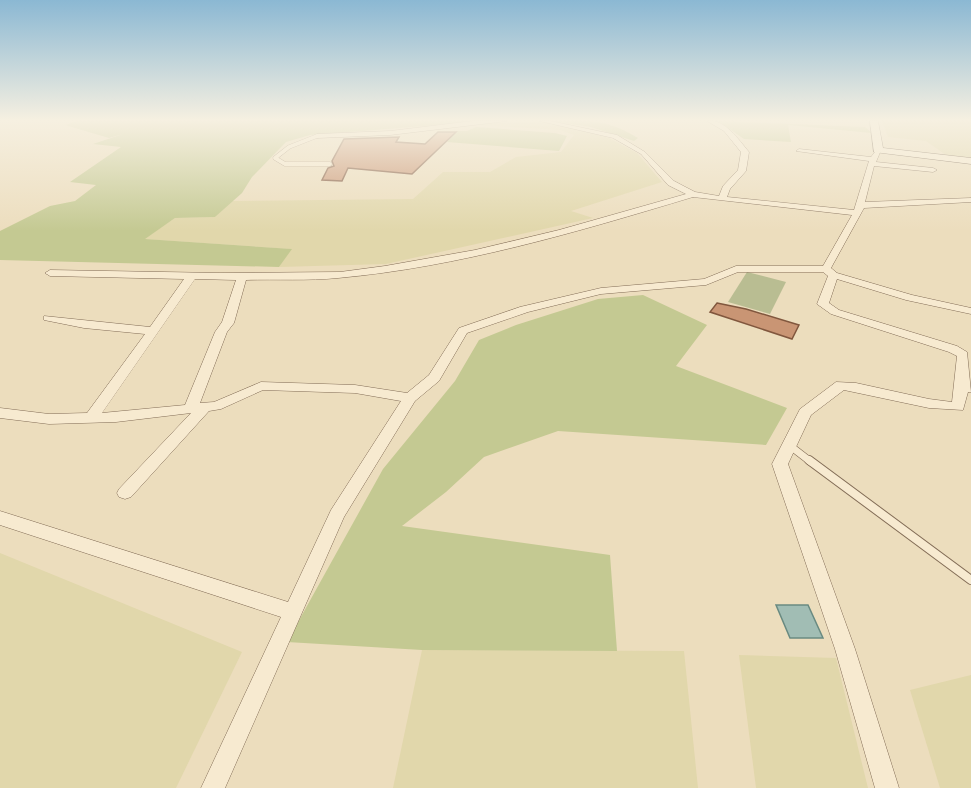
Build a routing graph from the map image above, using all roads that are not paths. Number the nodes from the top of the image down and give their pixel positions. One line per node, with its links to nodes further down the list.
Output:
1 (274, 158): 6 (lane)
2 (647, 158): 8 (street)
3 (744, 158): 9 (street)
4 (874, 158): 5 (street); 7 (street); 11 (street)
5 (971, 161)
6 (330, 164)
7 (933, 170)
8 (693, 194): 9 (street); 15 (street)
9 (722, 199): 11 (street)
10 (971, 200): 11 (street)
11 (860, 209): 12 (street)
12 (829, 272): 16 (street); 19 (street); 20 (street)
13 (50, 273): 14 (street)
14 (192, 276): 15 (street); 18 (street)
15 (242, 277): 21 (street)
16 (971, 311)
17 (48, 318): 18 (street)
18 (153, 331): 23 (street)
19 (967, 387): 24 (street)
20 (410, 398): 21 (street); 28 (street)
21 (198, 408): 23 (street); 25 (street)
22 (0, 413): 23 (street)
23 (91, 418)
24 (789, 445): 27 (lane); 30 (street)
25 (125, 494)
26 (0, 518): 28 (street)
27 (971, 580)
28 (291, 612): 29 (street)
29 (213, 788)
30 (887, 788)

